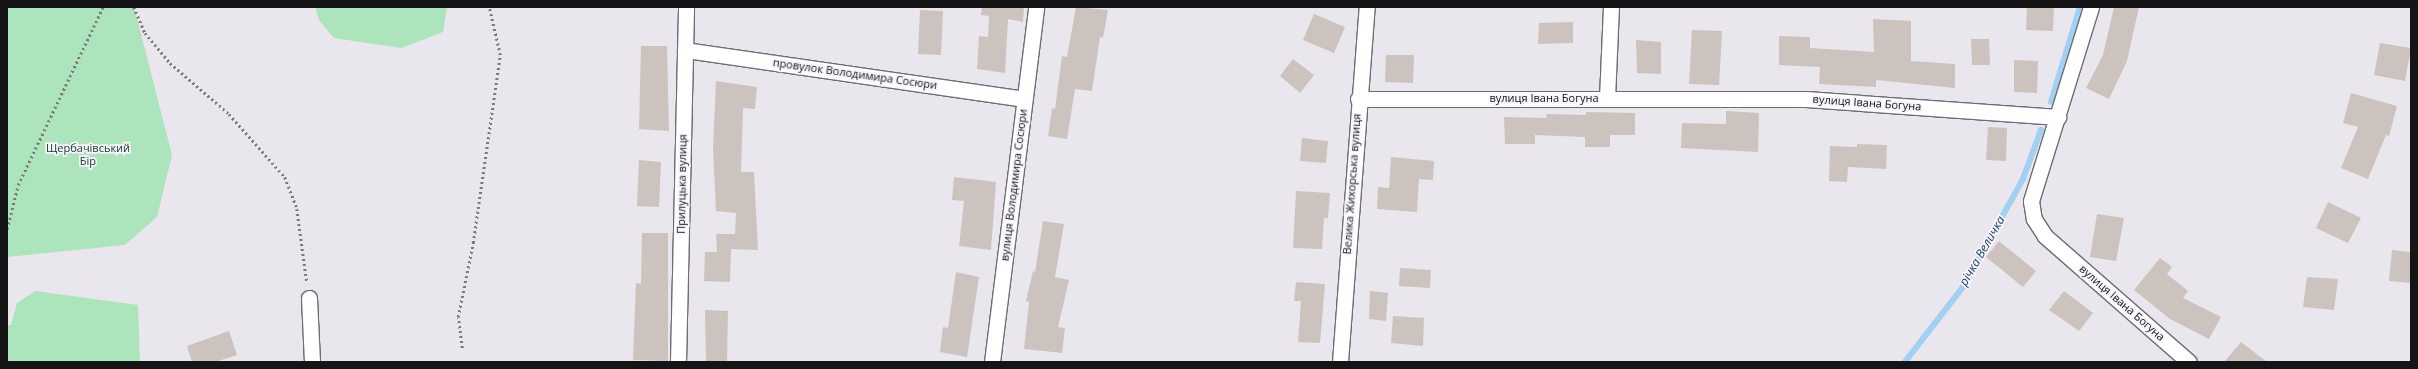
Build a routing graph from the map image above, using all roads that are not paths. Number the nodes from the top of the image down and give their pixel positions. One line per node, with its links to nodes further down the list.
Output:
1 (686, 7): 6 (street, Прилуцька вулиця)
2 (1036, 7): 8 (street, вулиця Володимира Сосюри)
3 (1367, 7): 9 (street, Велика Жихорська вулиця)
4 (1611, 7): 7 (street)
5 (2091, 7): 10 (street)
6 (685, 50): 8 (street, провулок Володимира Сосюри); 13 (street, Прилуцька вулиця)
7 (1607, 98): 9 (street, вулиця Івана Богуна); 10 (street, вулиця Івана Богуна)
8 (1024, 99): 14 (street, вулиця Володимира Сосюри)
9 (1358, 99): 15 (street, Велика Жихорська вулиця)
10 (2058, 117): 16 (street, вулиця Івана Богуна)
11 (309, 298): 12 (street)
12 (312, 362)
13 (678, 362)
14 (992, 362)
15 (1340, 362)
16 (2190, 362)

